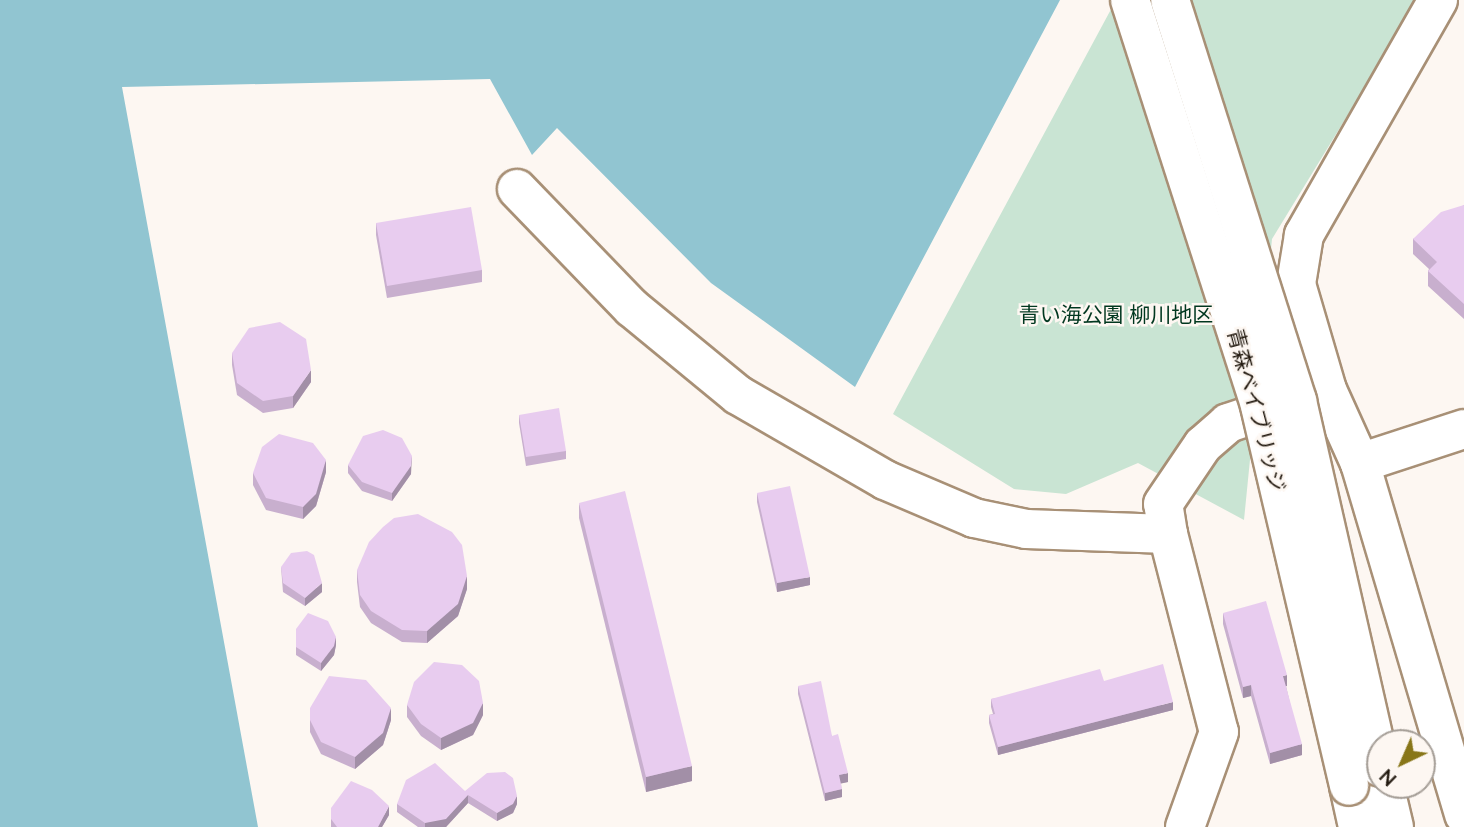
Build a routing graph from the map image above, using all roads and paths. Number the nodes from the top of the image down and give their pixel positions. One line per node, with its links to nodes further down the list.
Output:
1 (1129, 0): 9 (street, 青森ベイブリッジ, bridge)
2 (1170, 0): 9 (street, 青森ベイブリッジ, bridge)
3 (1438, 0): 5 (street)
4 (517, 189): 8 (street)
5 (1327, 390): 7 (street); 8 (street)
6 (1464, 429): 7 (street)
7 (1360, 463): 10 (street)
8 (1168, 534): 11 (street)
9 (1364, 802): 12 (street)
10 (1464, 815)
11 (1185, 827)
12 (1394, 827)

